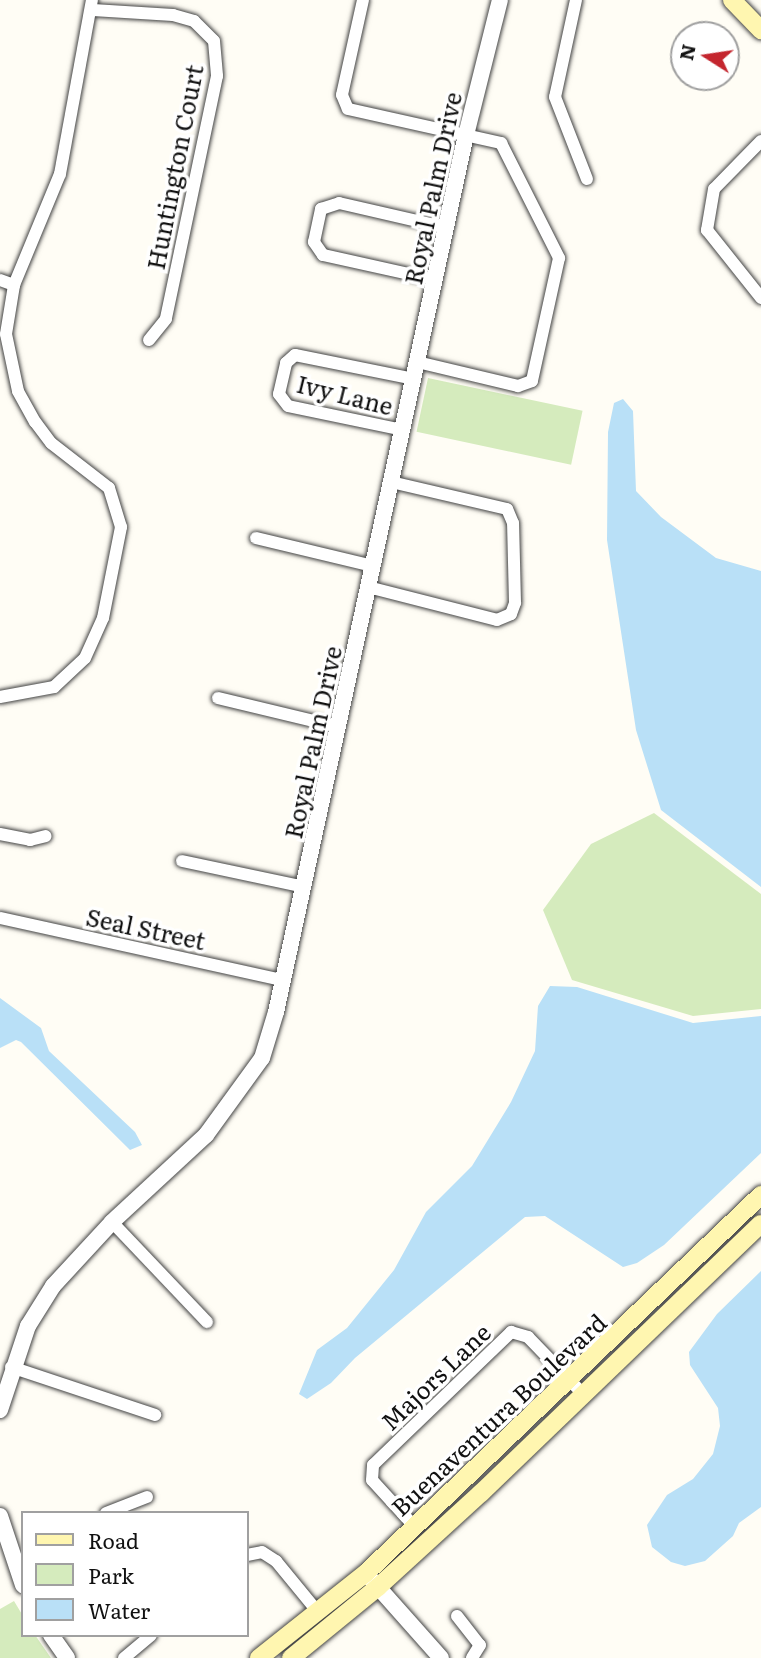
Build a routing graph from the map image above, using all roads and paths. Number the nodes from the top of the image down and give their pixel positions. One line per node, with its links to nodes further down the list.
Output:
1 (363, 0): 7 (street)
2 (500, 0): 7 (street, Royal Palm Drive)
3 (576, 0): 9 (street)
4 (732, 0): 6 (main road)
5 (93, 5): 13 (street); 15 (street, Huntington Court)
6 (761, 30)
7 (466, 135): 10 (street, Royal Palm Drive); 16 (street)
8 (761, 141): 14 (street)
9 (587, 179)
10 (447, 228): 12 (street, Royal Palm Drive); 12 (street)
11 (0, 280): 13 (street)
12 (436, 280): 16 (street, Royal Palm Drive)
13 (14, 285): 23 (street)
14 (761, 298)
15 (149, 340)
16 (417, 362): 17 (street, Royal Palm Drive)
17 (414, 379): 18 (street, Royal Palm Drive); 18 (street, Ivy Lane)
18 (403, 430): 19 (street, Royal Palm Drive)
19 (391, 482): 21 (street, Royal Palm Drive); 22 (street)
20 (256, 538): 21 (street)
21 (373, 566): 22 (street, Royal Palm Drive)
22 (368, 587): 25 (street, Royal Palm Drive)
23 (0, 697)
24 (218, 698): 25 (street)
25 (339, 727): 29 (street, Royal Palm Drive)
26 (0, 834): 27 (street)
27 (46, 836)
28 (182, 862): 29 (street)
29 (304, 887): 31 (street, Royal Palm Drive)
30 (0, 918): 31 (street, Seal Street)
31 (283, 980): 33 (street, Royal Palm Drive)
32 (761, 1195): 36 (main road, Buenaventura Boulevard)
33 (112, 1222): 35 (street); 37 (street, Royal Palm Drive)
34 (761, 1224): 38 (main road, Buenaventura Boulevard)
35 (207, 1322)
36 (589, 1362): 38 (street); 39 (main road, Buenaventura Boulevard)
37 (11, 1367): 41 (street, Royal Palm Drive); 42 (street)
38 (603, 1377): 40 (main road, Buenaventura Boulevard)
39 (571, 1380): 40 (street, Majors Lane); 46 (main road, Buenaventura Boulevard); 46 (street, Majors Lane)
40 (584, 1395): 50 (main road, Buenaventura Boulevard)
41 (0, 1410)
42 (155, 1415)
43 (147, 1497): 44 (street)
44 (111, 1511)
45 (0, 1516): 47 (street)
46 (414, 1526): 50 (main road, Buenaventura Boulevard)
47 (15, 1548): 49 (street)
48 (248, 1555): 51 (street)
49 (21, 1576)
50 (372, 1580): 51 (main road, Buenaventura Boulevard); 58 (main road, Buenaventura Boulevard); 59 (street)
51 (317, 1611): 57 (main road, Buenaventura Boulevard)
52 (457, 1616): 60 (street)
53 (52, 1637): 55 (street)
54 (149, 1637): 56 (street)
55 (67, 1658)
56 (124, 1658)
57 (259, 1658)
58 (290, 1658)
59 (441, 1658)
60 (472, 1658)

